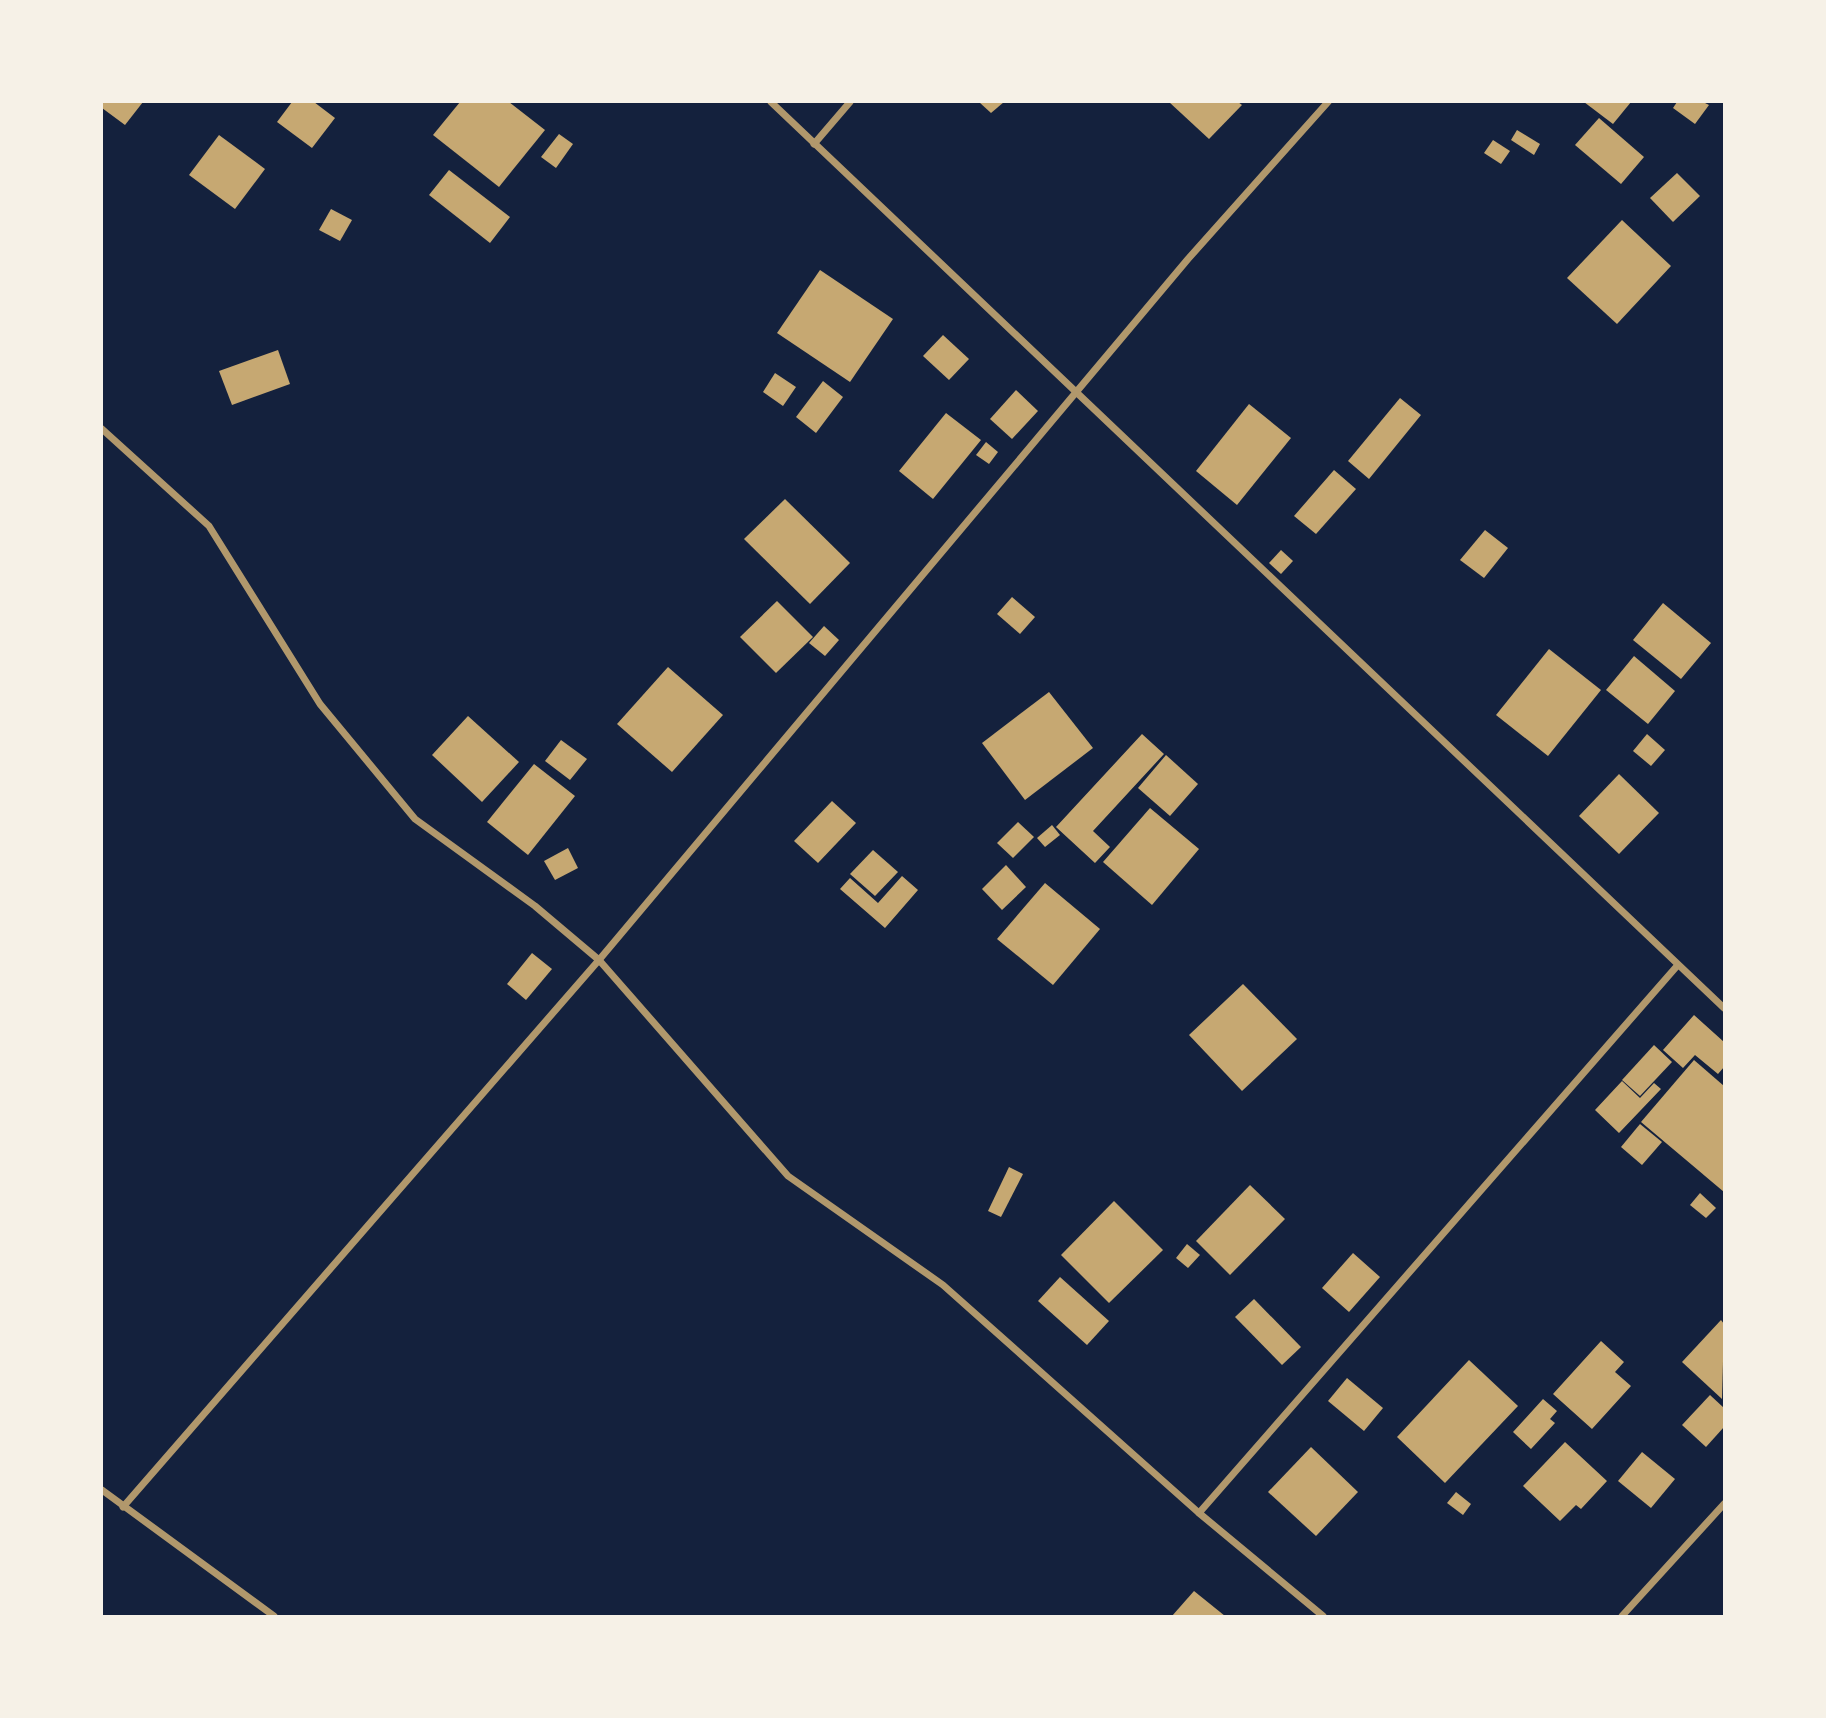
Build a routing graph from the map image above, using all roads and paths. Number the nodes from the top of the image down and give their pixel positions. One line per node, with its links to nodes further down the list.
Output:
1 (771, 102): 4 (street)
2 (850, 102): 4 (street)
3 (1328, 102): 5 (street)
4 (814, 144): 5 (street)
5 (1076, 394): 7 (street); 8 (street)
6 (102, 429): 7 (street)
7 (599, 960): 12 (street); 13 (street)
8 (1677, 966): 9 (street); 13 (street)
9 (1724, 1008)
10 (102, 1490): 12 (street)
11 (1724, 1504): 16 (street)
12 (123, 1507): 14 (street)
13 (1199, 1513): 15 (street)
14 (274, 1616)
15 (1323, 1616)
16 (1622, 1616)

